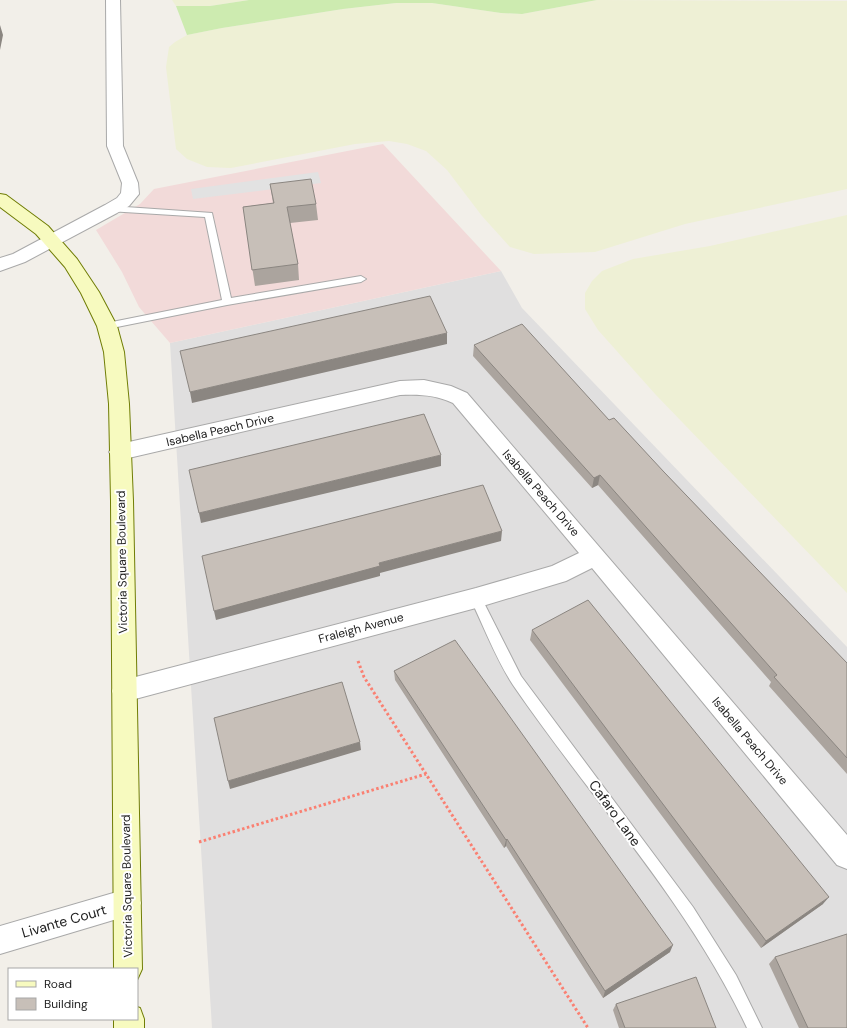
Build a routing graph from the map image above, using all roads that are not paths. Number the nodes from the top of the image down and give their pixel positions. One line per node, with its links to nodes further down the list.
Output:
1 (113, 0): 3 (street)
2 (0, 199): 4 (street, Victoria Square Boulevard)
3 (111, 209): 4 (street); 7 (lane)
4 (52, 240): 5 (street); 8 (street, Victoria Square Boulevard)
5 (0, 265)
6 (361, 279): 7 (lane)
7 (227, 302): 8 (lane)
8 (107, 326): 9 (street, Victoria Square Boulevard)
9 (120, 452): 10 (street, Isabella Peach Drive); 12 (street, Victoria Square Boulevard)
10 (594, 556): 11 (street, Fraleigh Avenue); 13 (street, Isabella Peach Drive)
11 (476, 598): 12 (street, Fraleigh Avenue); 17 (lane, Cafaro Lane)
12 (124, 691): 14 (street, Victoria Square Boulevard)
13 (847, 856)
14 (127, 902): 15 (street, Livante Court); 16 (street, Victoria Square Boulevard)
15 (0, 940)
16 (128, 968)
17 (755, 1028)

